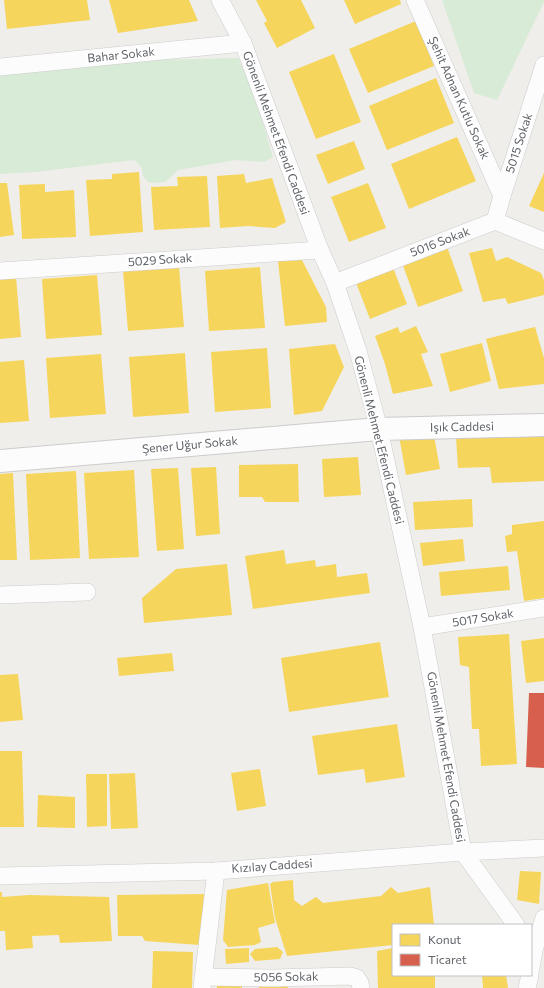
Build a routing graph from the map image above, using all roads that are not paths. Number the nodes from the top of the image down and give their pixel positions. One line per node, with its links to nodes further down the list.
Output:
1 (220, 0): 3 (street, Gönenli Mehmet Efendi Caddesi)
2 (415, 0): 6 (street, Şehit Adnan Kutlu Sokak)
3 (242, 43): 5 (street, Bahar Sokak); 9 (street, Gönenli Mehmet Efendi Caddesi)
4 (544, 65): 6 (street, 5015 Sokak)
5 (0, 66)
6 (502, 196): 7 (street, 5015 Sokak)
7 (495, 221): 8 (street); 11 (street, 5016 Sokak)
8 (544, 241)
9 (320, 250): 10 (street, 5029 Sokak); 11 (street, Gönenli Mehmet Efendi Caddesi)
10 (0, 271)
11 (335, 283): 13 (street, Gönenli Mehmet Efendi Caddesi)
12 (544, 425): 13 (street, Işık Caddesi)
13 (379, 429): 14 (street, Şener Uğur Sokak); 18 (street, Gönenli Mehmet Efendi Caddesi)
14 (0, 461)
15 (87, 592): 16 (street)
16 (0, 595)
17 (544, 608): 18 (street, 5017 Sokak)
18 (422, 627): 20 (street, Gönenli Mehmet Efendi Caddesi)
19 (544, 848): 20 (street, Kızılay Caddesi)
20 (463, 852): 21 (street, Kızılay Caddesi); 24 (street)
21 (216, 870): 22 (street, Kızılay Caddesi); 28 (street)
22 (0, 876)
23 (544, 918): 25 (street)
24 (515, 924)
25 (533, 948): 26 (street)
26 (532, 958)
27 (530, 976): 30 (street)
28 (203, 982): 29 (street, 5056 Sokak)
29 (361, 988)
30 (527, 988)

